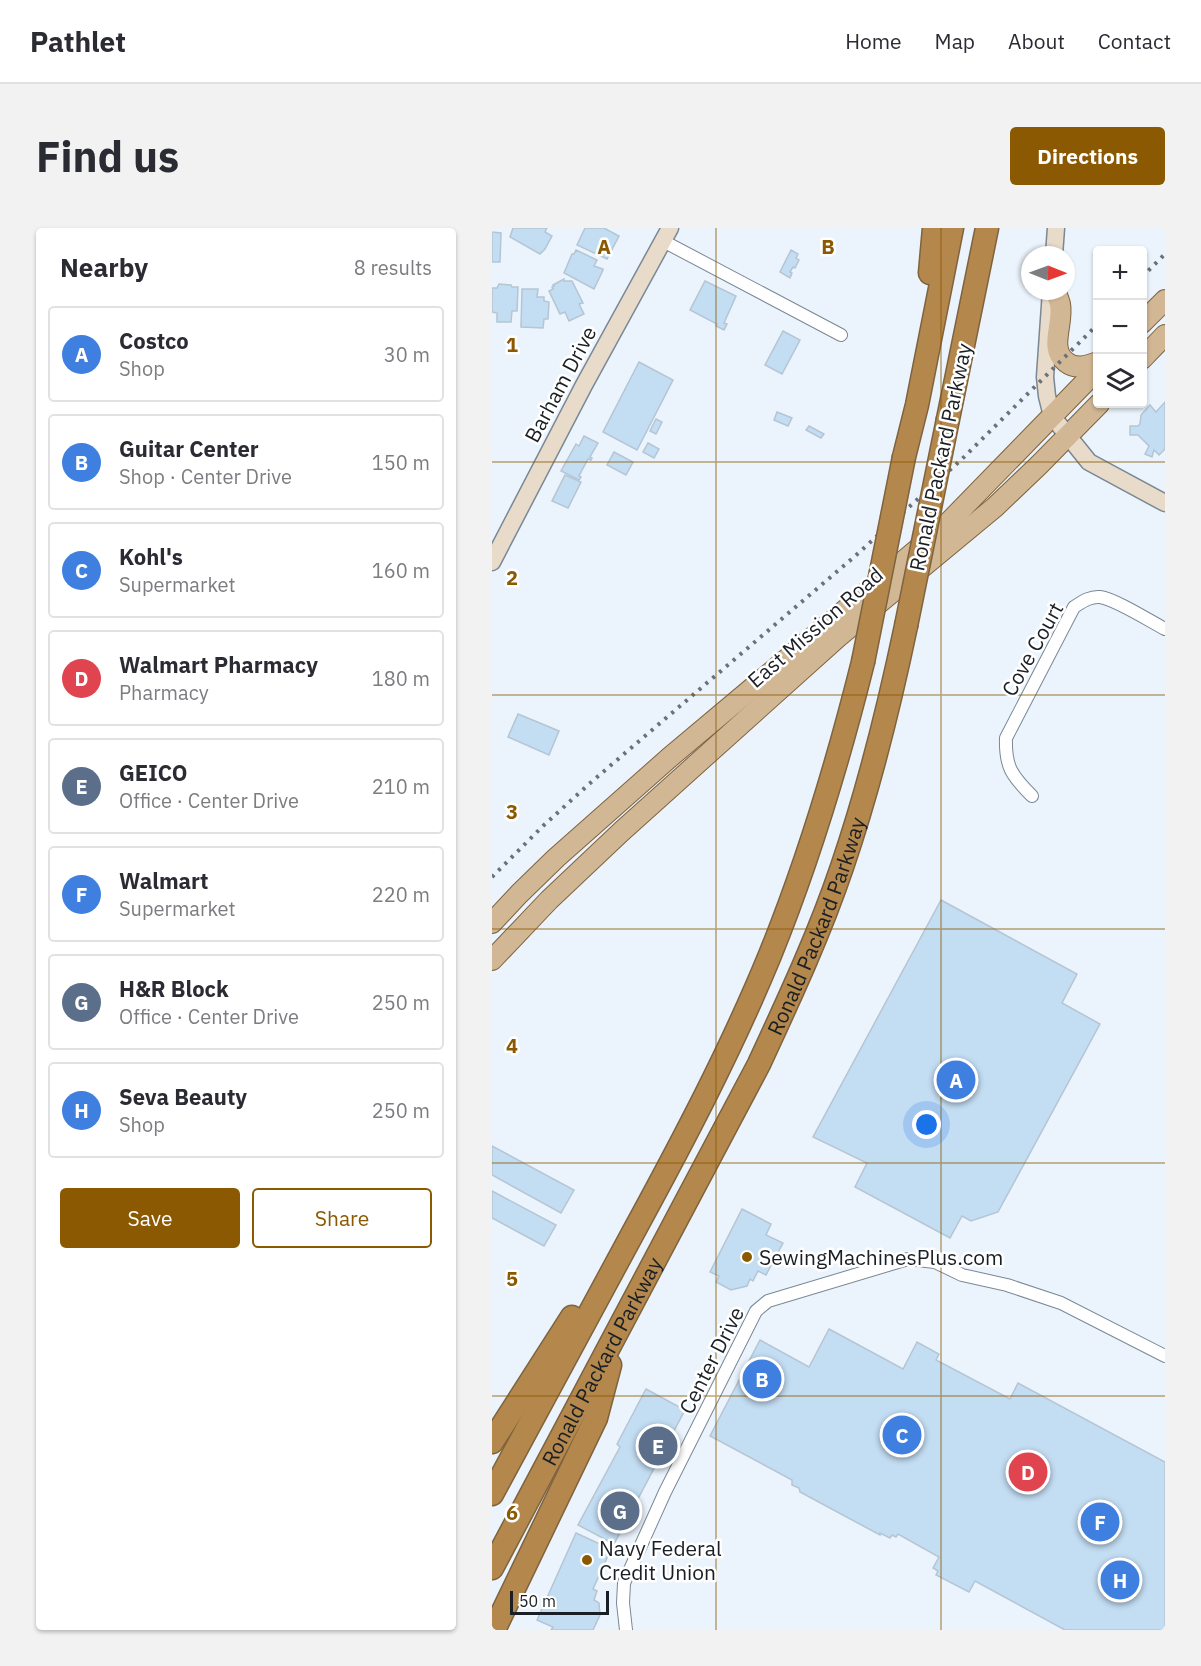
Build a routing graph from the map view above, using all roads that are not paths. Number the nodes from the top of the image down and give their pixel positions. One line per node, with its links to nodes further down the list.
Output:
1 (934, 228): 16 (highway)
2 (952, 228): 16 (highway, Ronald Packard Parkway)
3 (987, 228): 29 (highway, Ronald Packard Parkway, bridge)
4 (1056, 228): 6 (street)
5 (667, 235): 11 (street); 21 (street, Barham Drive)
6 (1055, 246)
7 (1052, 300): 18 (street)
8 (1058, 300): 14 (main road)
9 (1165, 300): 10 (main road)
10 (1147, 319)
11 (841, 335)
12 (1165, 335): 13 (main road)
13 (1147, 354)
14 (1093, 364)
15 (1093, 374): 18 (main road, East Mission Road)
16 (917, 405): 28 (highway, Ronald Packard Parkway, bridge)
17 (1095, 408): 19 (main road, East Mission Road)
18 (1052, 416): 19 (street); 24 (main road, East Mission Road)
19 (1068, 435): 20 (street); 25 (main road, East Mission Road)
20 (1165, 503)
21 (492, 562)
22 (1165, 629): 23 (street, Cove Court)
23 (1032, 796)
24 (563, 852): 25 (main road); 26 (main road, East Mission Road)
25 (562, 888): 27 (main road, East Mission Road)
26 (492, 923)
27 (492, 960)
28 (626, 1247): 31 (highway); 32 (highway, Ronald Packard Parkway)
29 (621, 1323): 33 (highway, Ronald Packard Parkway); 34 (highway)
30 (1165, 1356): 35 (street, Center Drive)
31 (492, 1442)
32 (492, 1494)
33 (492, 1568)
34 (495, 1630)
35 (626, 1630)

